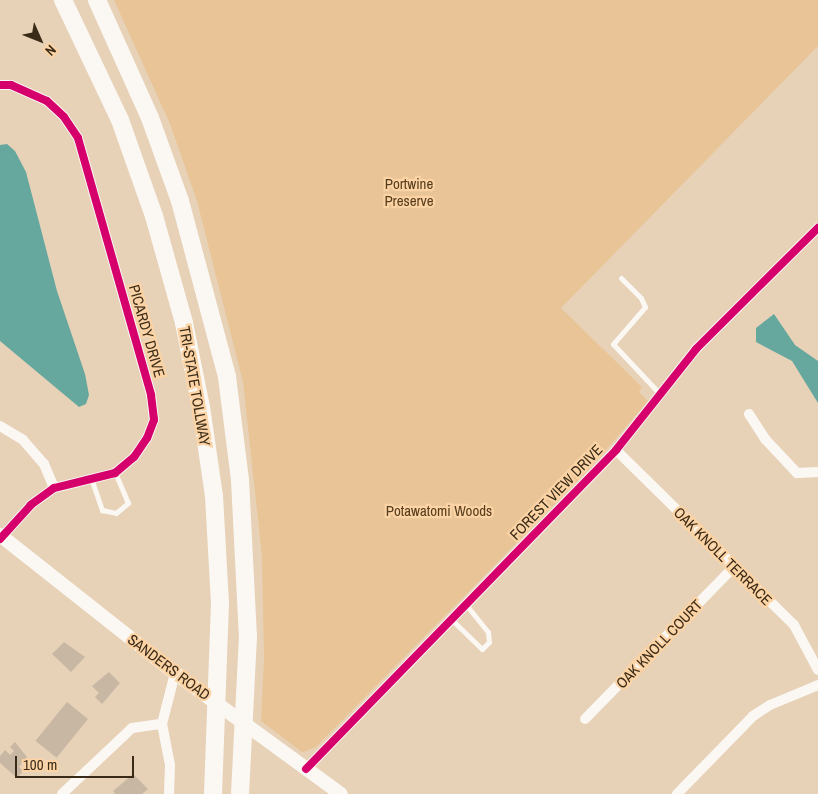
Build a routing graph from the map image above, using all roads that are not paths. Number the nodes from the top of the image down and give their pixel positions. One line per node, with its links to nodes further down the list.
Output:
1 (63, 0): 26 (highway, TRI-STATE TOLLWAY)
2 (97, 0): 27 (highway, TRI-STATE TOLLWAY)
3 (0, 85): 11 (street, PICARDY DRIVE)
4 (818, 228): 6 (street, FOREST VIEW DRIVE)
5 (621, 278): 6 (lane)
6 (660, 394): 9 (street, FOREST VIEW DRIVE)
7 (749, 414): 10 (street)
8 (0, 426): 13 (street)
9 (616, 450): 15 (street, OAK KNOLL TERRACE); 16 (street, FOREST VIEW DRIVE)
10 (818, 472)
11 (115, 473): 12 (street, PICARDY DRIVE); 12 (lane)
12 (92, 481): 13 (street, PICARDY DRIVE)
13 (54, 488): 14 (street, PICARDY DRIVE)
14 (1, 537): 19 (main road, SANDERS ROAD)
15 (734, 568): 18 (street, OAK KNOLL TERRACE); 21 (street, OAK KNOLL COURT)
16 (466, 605): 17 (street, FOREST VIEW DRIVE); 17 (lane)
17 (452, 619): 23 (street, FOREST VIEW DRIVE)
18 (818, 670)
19 (175, 673): 22 (street); 23 (main road, SANDERS ROAD)
20 (818, 685): 29 (street)
21 (585, 719)
22 (162, 724): 24 (street); 25 (street)
23 (306, 769): 28 (main road, SANDERS ROAD)
24 (62, 794)
25 (169, 794)
26 (212, 794)
27 (240, 794)
28 (341, 794)
29 (677, 794)

